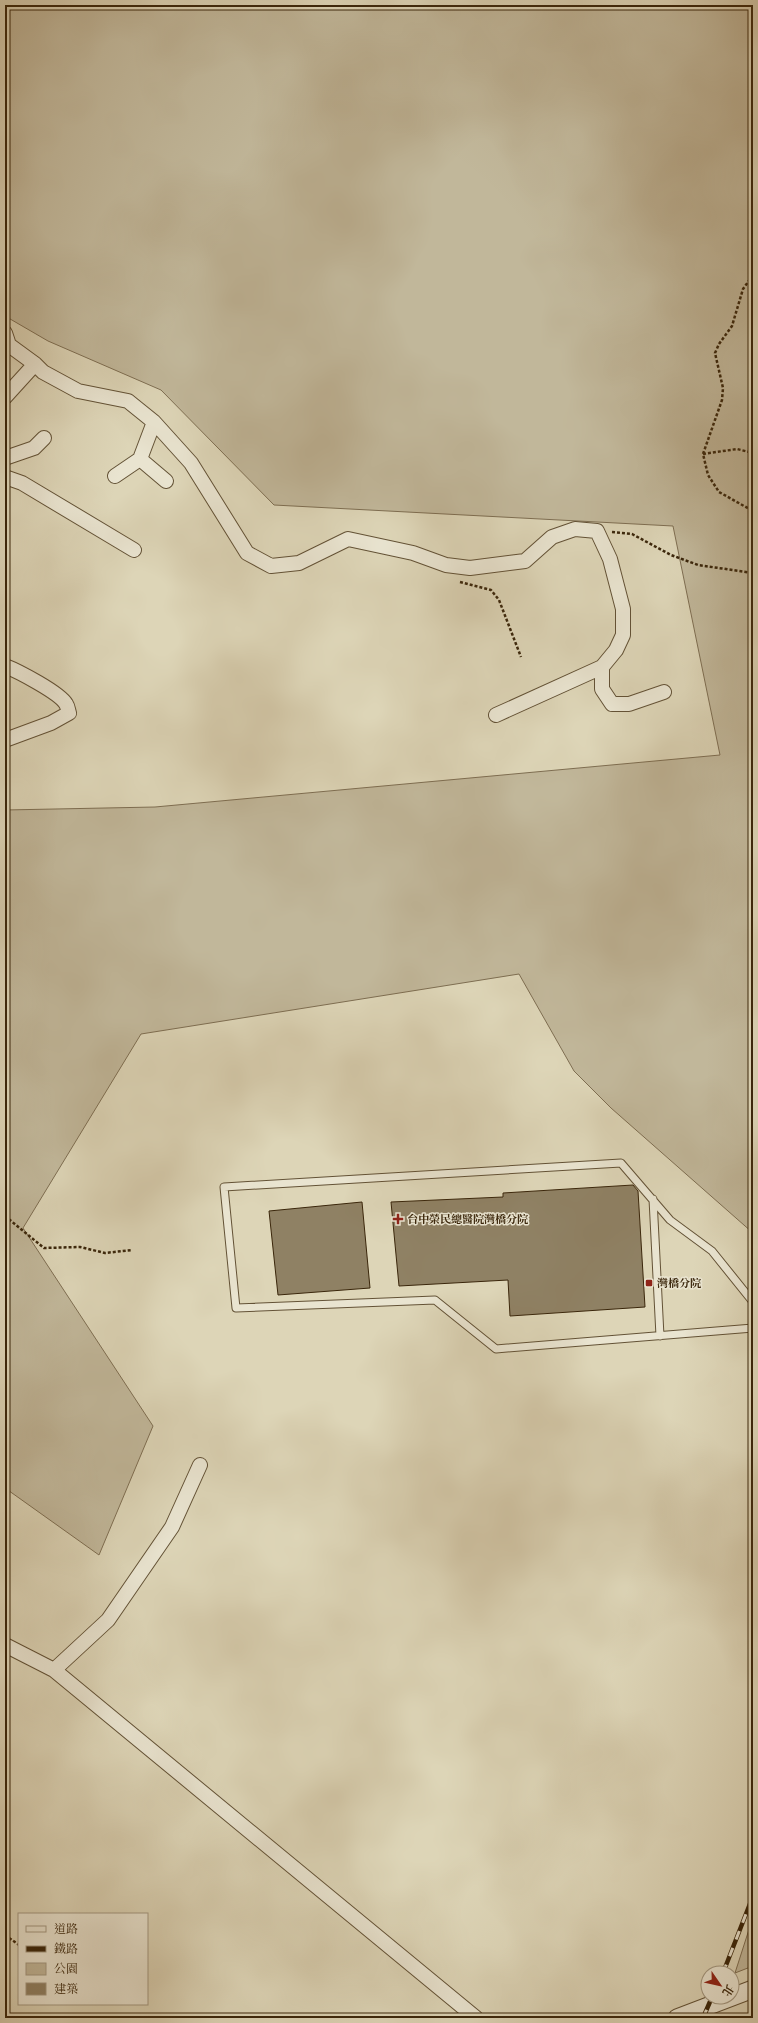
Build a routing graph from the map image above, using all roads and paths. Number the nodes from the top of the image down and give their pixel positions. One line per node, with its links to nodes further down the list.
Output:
1 (753, 275): 8 (path)
2 (5, 333): 3 (street)
3 (35, 364): 4 (street); 5 (street)
4 (5, 397)
5 (154, 422): 10 (street); 17 (street)
6 (44, 438): 9 (street)
7 (753, 453): 8 (path)
8 (703, 454): 14 (path)
9 (5, 458)
10 (140, 459): 11 (street); 13 (street)
11 (115, 476)
12 (5, 477): 16 (street)
13 (166, 480)
14 (753, 511)
15 (598, 531): 17 (street); 18 (path); 21 (street)
16 (134, 550)
17 (446, 565): 19 (path)
18 (753, 573)
19 (521, 657)
20 (5, 666): 24 (street)
21 (602, 667): 22 (street); 23 (street)
22 (664, 692)
23 (496, 715)
24 (5, 740)
25 (653, 1199): 28 (lane); 30 (lane); 30 (lane)
26 (5, 1216): 27 (path)
27 (132, 1250)
28 (753, 1302)
29 (753, 1328): 30 (lane)
30 (660, 1336)
31 (200, 1465): 33 (street)
32 (5, 1645): 33 (street)
33 (54, 1670): 37 (street)
34 (5, 1935): 35 (path)
35 (18, 1944)
36 (753, 1989): 38 (street)
37 (476, 2018)
38 (677, 2018)

